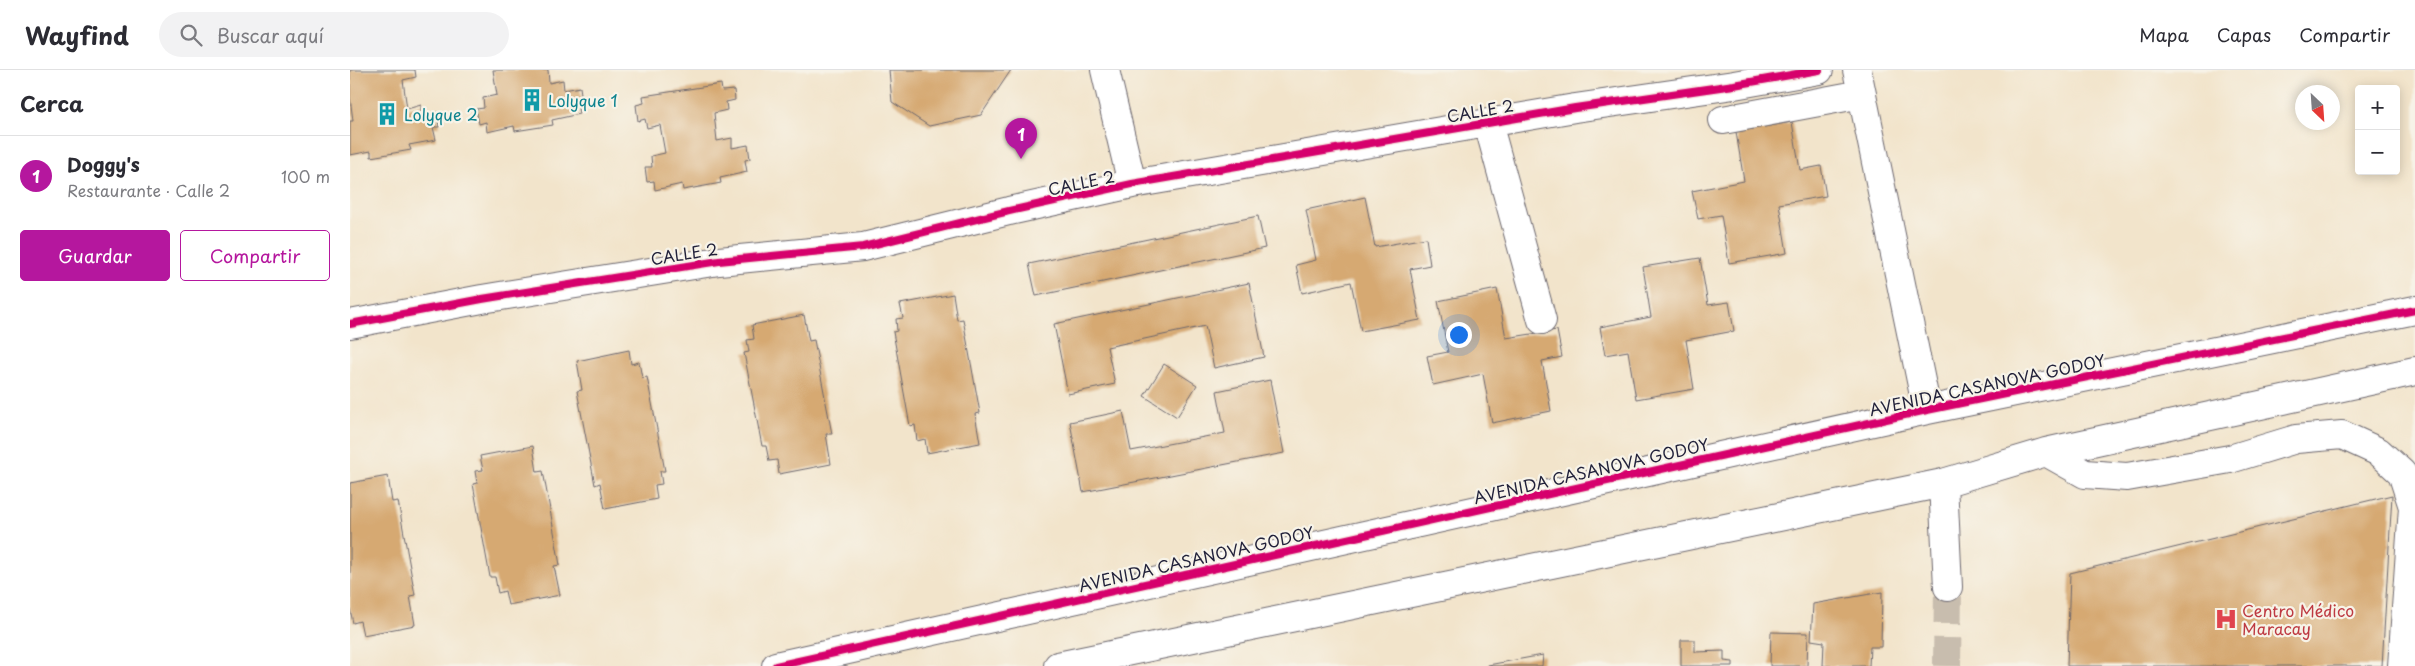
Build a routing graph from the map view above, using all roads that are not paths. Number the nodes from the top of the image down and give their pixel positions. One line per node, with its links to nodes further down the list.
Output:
1 (1105, 70): 6 (street)
2 (1819, 70): 5 (street, CALLE 2)
3 (1859, 82): 4 (street); 11 (street)
4 (1723, 120)
5 (1488, 123): 6 (street, CALLE 2); 8 (street)
6 (1132, 184): 9 (street, CALLE 2)
7 (2415, 310): 11 (street, AVENIDA CASANOVA GODOY)
8 (1542, 320)
9 (350, 324)
10 (2415, 371): 12 (street)
11 (1928, 410): 15 (street, AVENIDA CASANOVA GODOY)
12 (2046, 452): 13 (street); 17 (street)
13 (1943, 483): 14 (street); 16 (street)
14 (1948, 587)
15 (776, 666)
16 (1058, 666)
17 (2402, 666)

